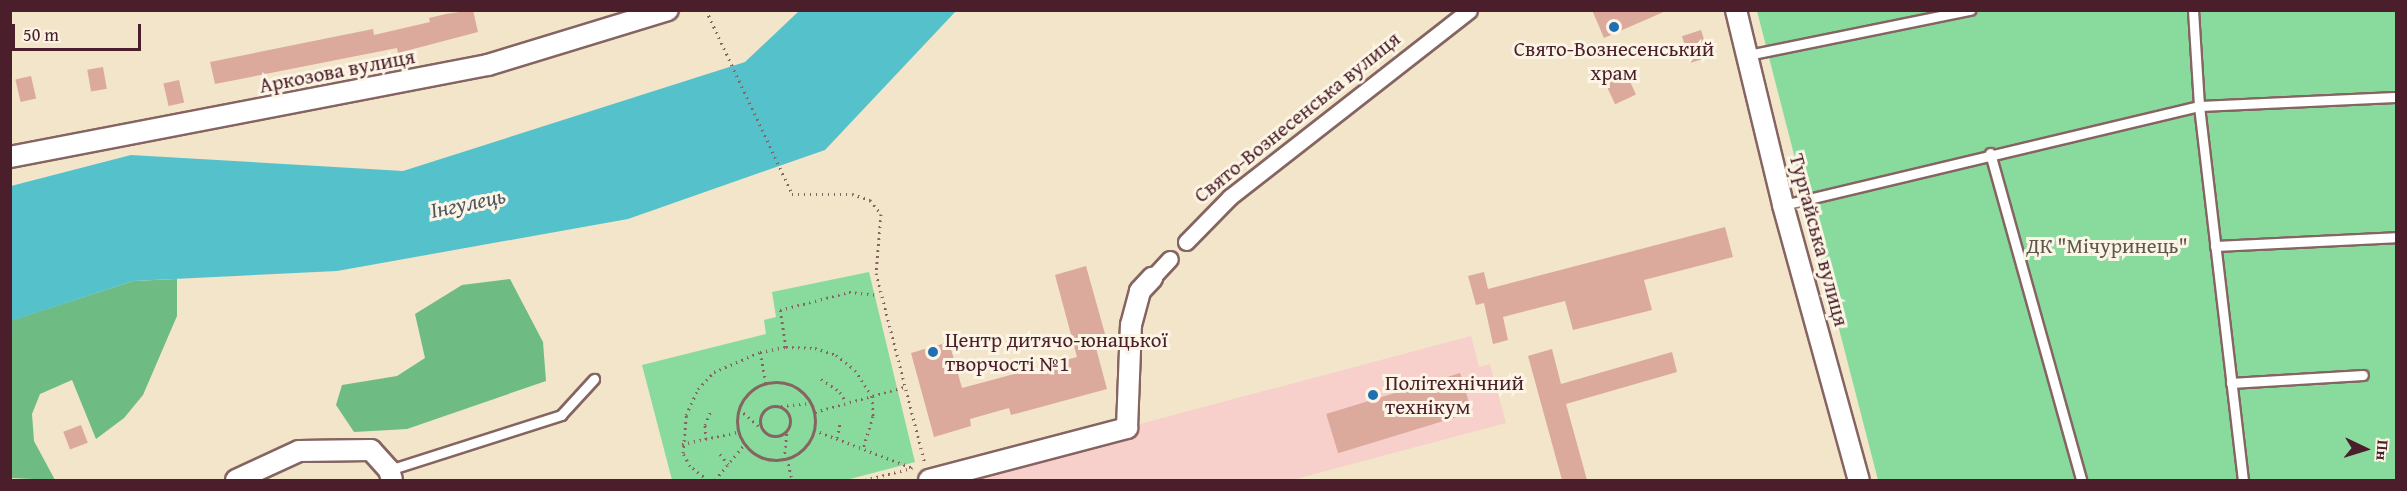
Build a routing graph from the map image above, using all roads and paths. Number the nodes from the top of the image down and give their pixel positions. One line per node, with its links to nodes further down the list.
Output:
1 (668, 10): 11 (street, Аркозова вулиця)
2 (706, 10): 18 (path)
3 (1469, 10): 14 (street, Свято-Вознесенська вулиця)
4 (1736, 10): 7 (street, Тургайська вулиця)
5 (1970, 10): 7 (lane)
6 (2193, 10): 9 (lane)
7 (1748, 55): 12 (street, Тургайська вулиця)
8 (2397, 97): 9 (lane)
9 (2199, 106): 10 (lane); 15 (lane)
10 (1990, 153): 12 (lane); 56 (lane)
11 (10, 156)
12 (1783, 205): 55 (street, Тургайська вулиця)
13 (2397, 237): 15 (lane)
14 (1186, 242)
15 (2215, 246): 25 (lane)
16 (1170, 259): 17 (street)
17 (1152, 278): 49 (street)
18 (880, 295): 19 (path); 26 (path)
19 (786, 347): 20 (path); 27 (path)
20 (760, 352): 24 (path); 41 (path)
21 (2362, 375): 25 (lane)
22 (594, 379): 48 (lane)
23 (822, 379): 29 (path)
24 (766, 382): 28 (path); 31 (path)
25 (2231, 383): 57 (lane)
26 (904, 387): 27 (path); 49 (path)
27 (872, 396): 29 (path); 43 (path)
28 (812, 403): 30 (path); 33 (path)
29 (846, 403): 33 (path)
30 (780, 406): 35 (path); 37 (path)
31 (739, 409): 35 (path); 38 (path)
32 (711, 411): 40 (path)
33 (815, 412): 36 (path)
34 (840, 424): 39 (path)
35 (761, 428): 37 (path)
36 (814, 430): 39 (path); 45 (path)
37 (786, 431): 45 (path)
38 (738, 432): 40 (path); 42 (path)
39 (837, 438): 43 (path)
40 (706, 439): 41 (path)
41 (681, 444): 51 (path)
42 (744, 445): 45 (path); 46 (path)
43 (863, 448): 47 (path)
44 (720, 454): 46 (path)
45 (785, 459): 53 (path)
46 (728, 465): 52 (path)
47 (913, 468): 49 (path); 54 (path)
48 (391, 475): 50 (street)
49 (928, 475)
50 (236, 480)
51 (708, 480)
52 (716, 480)
53 (792, 480)
54 (865, 480)
55 (1859, 480)
56 (2081, 480)
57 (2243, 480)

